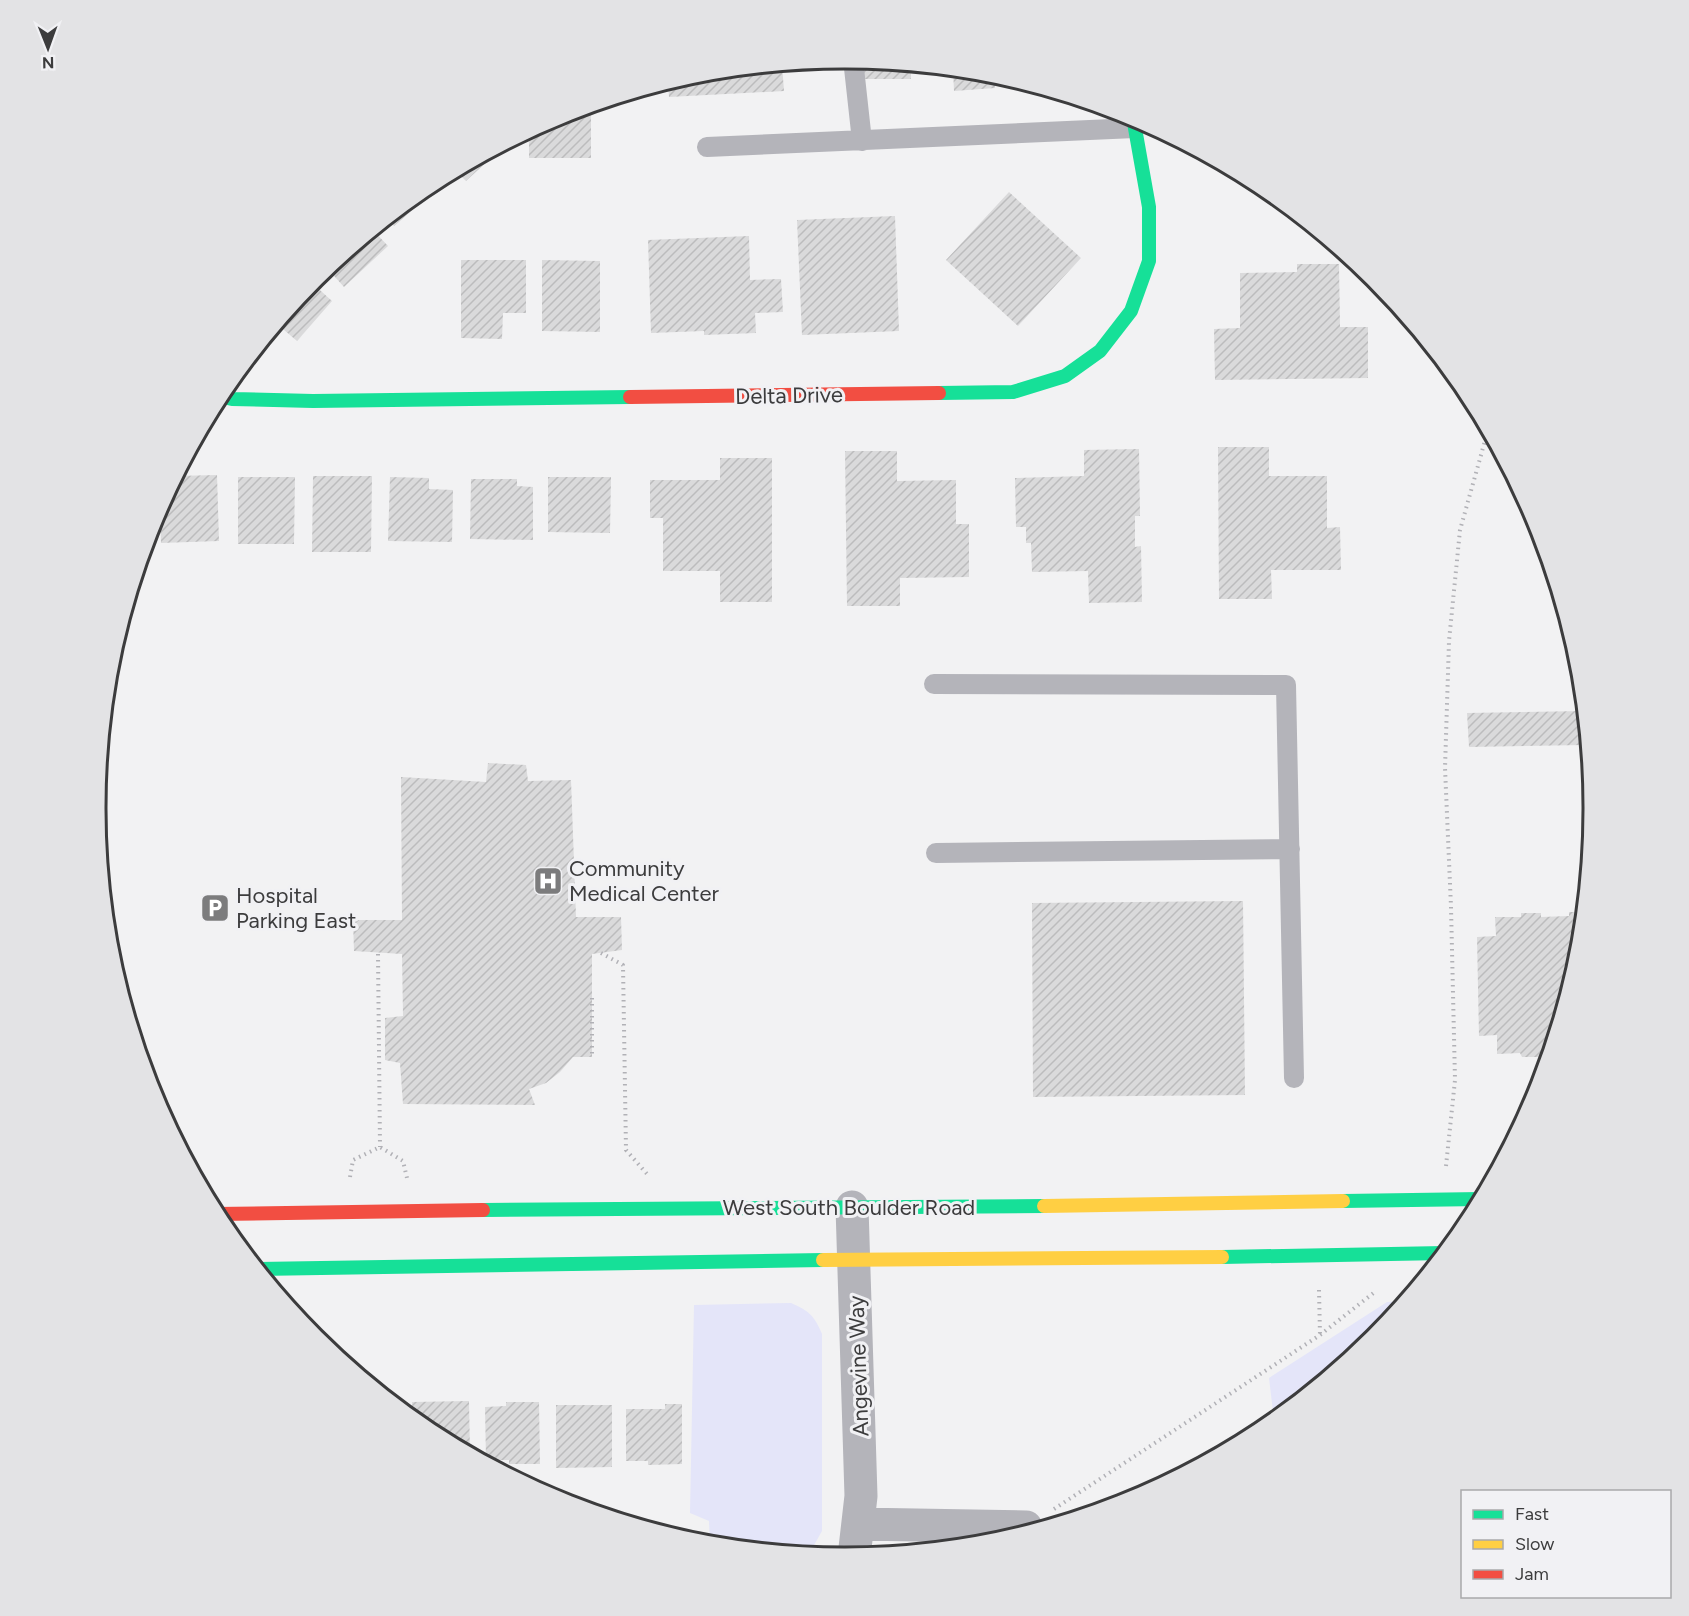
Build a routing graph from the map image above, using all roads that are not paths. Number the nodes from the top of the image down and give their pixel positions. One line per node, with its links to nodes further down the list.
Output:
1 (854, 69): 4 (lane)
2 (1121, 123): 4 (lane)
3 (1135, 129): 6 (main road, Delta Drive)
4 (862, 141): 5 (lane)
5 (707, 147)
6 (229, 398)
7 (934, 684): 8 (lane)
8 (1290, 849): 9 (lane); 10 (lane)
9 (936, 853)
10 (1294, 1078)
11 (1471, 1199): 12 (main road, West South Boulder Road)
12 (852, 1207): 13 (main road, West South Boulder Road); 15 (street, Angevine Way)
13 (227, 1214)
14 (1434, 1253): 15 (main road)
15 (855, 1259): 16 (main road); 17 (street, Angevine Way)
16 (267, 1269)
17 (858, 1524): 18 (street); 19 (street, Angevine Way)
18 (1015, 1527)
19 (855, 1547)

